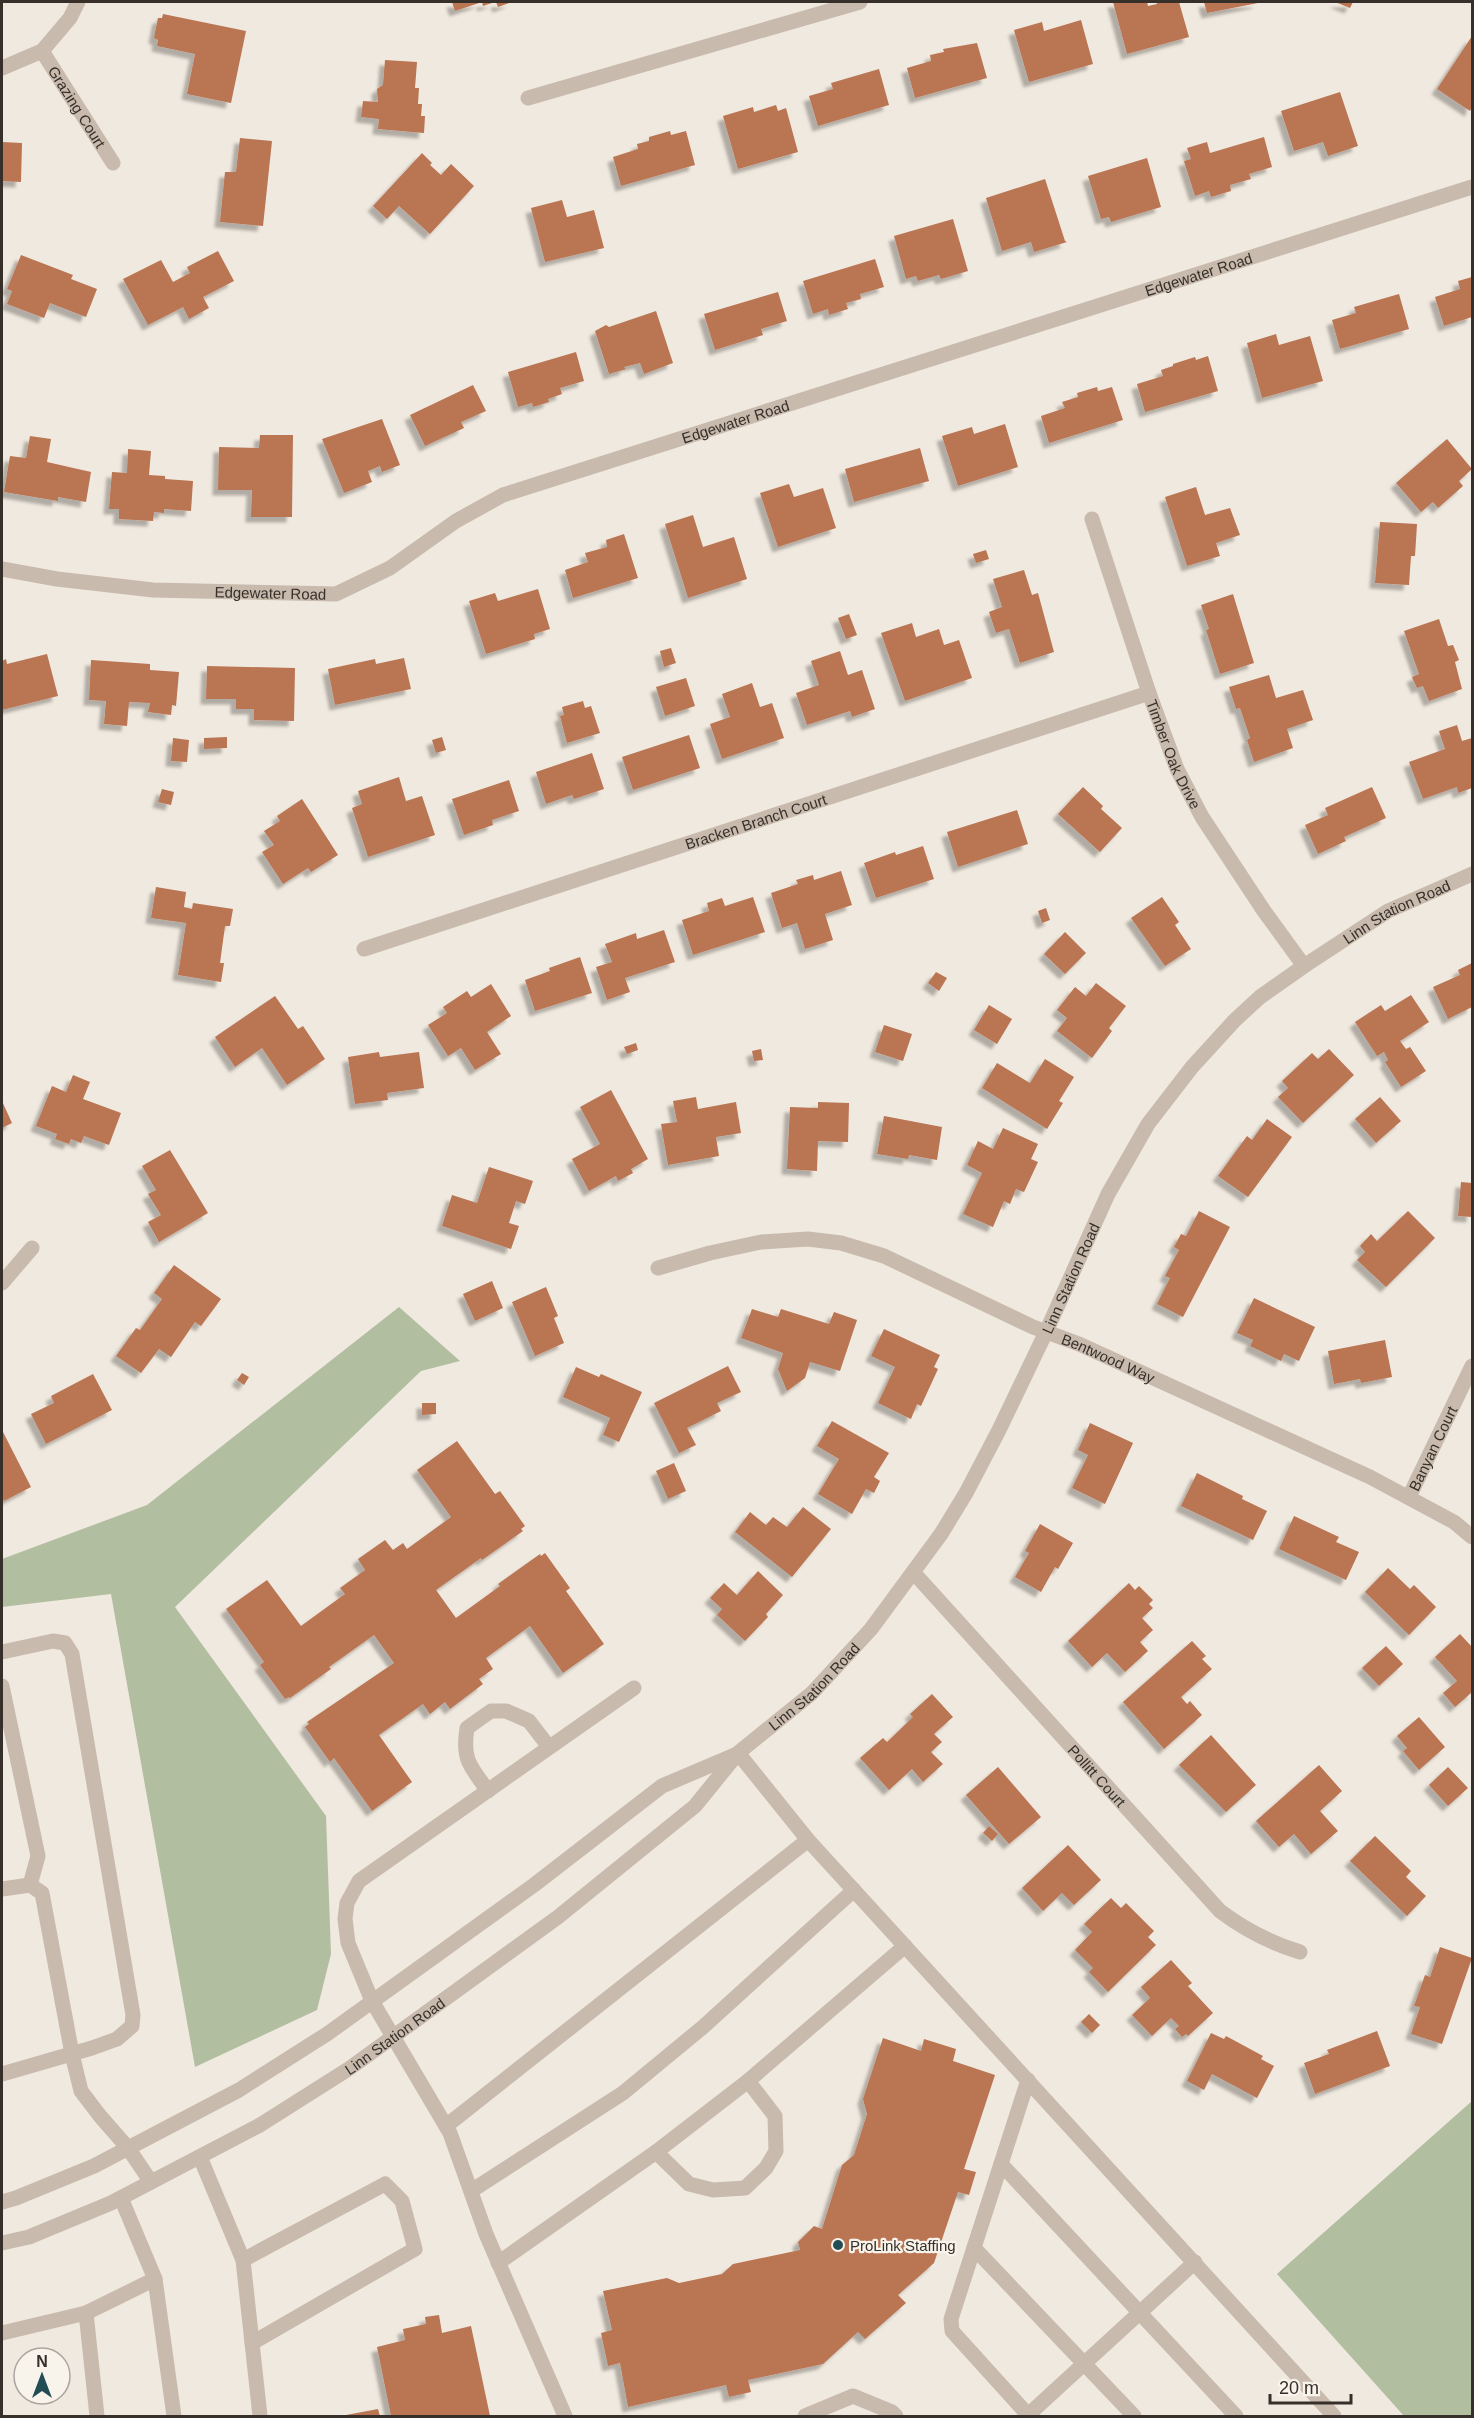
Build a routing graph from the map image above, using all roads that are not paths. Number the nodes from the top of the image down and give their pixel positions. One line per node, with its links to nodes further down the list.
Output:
1 (78, 2): 3 (street)
2 (860, 2): 5 (street)
3 (42, 51): 4 (street); 6 (street, Grazing Court)
4 (2, 68)
5 (528, 98)
6 (113, 164)
7 (1473, 187): 9 (street, Edgewater Road)
8 (1092, 519): 10 (street, Timber Oak Drive)
9 (2, 569)
10 (1149, 693): 12 (street, Bracken Branch Court); 13 (street, Timber Oak Drive)
11 (1473, 874): 13 (street, Linn Station Road)
12 (364, 950)
13 (1304, 966): 17 (street, Linn Station Road)
14 (32, 1248): 16 (street)
15 (658, 1268): 17 (street, Bentwood Way)
16 (2, 1283)
17 (1046, 1332): 19 (street, Bentwood Way); 21 (street, Linn Station Road)
18 (1473, 1366): 19 (street, Banyan Court)
19 (1409, 1497): 20 (street, Bentwood Way)
20 (1473, 1538)
21 (914, 1573): 26 (street, Linn Station Road); 33 (street, Pollitt Court)
22 (2, 1652): 36 (street)
23 (2, 1686): 29 (street)
24 (634, 1688): 25 (street)
25 (549, 1747): 27 (street); 27 (street)
26 (738, 1754): 28 (street); 34 (street, Linn Station Road); 35 (street, Linn Station Road)
27 (488, 1791): 34 (street)
28 (808, 1840): 31 (street); 40 (street)
29 (30, 1885): 30 (street); 36 (street)
30 (2, 1889)
31 (854, 1890): 32 (street); 46 (street)
32 (905, 1946): 38 (street); 39 (street)
33 (1300, 1952)
34 (372, 2001): 35 (street); 41 (street, Linn Station Road)
35 (393, 2037): 40 (street); 43 (street, Linn Station Road)
36 (72, 2054): 37 (street); 41 (street)
37 (2, 2074)
38 (1028, 2080): 44 (street); 52 (street)
39 (748, 2081): 42 (street); 42 (street)
40 (446, 2126): 46 (street)
41 (129, 2148): 45 (street); 48 (street, Linn Station Road)
42 (656, 2152): 53 (street)
43 (200, 2157): 45 (street, Linn Station Road); 51 (street)
44 (1001, 2164): 50 (street); 55 (street)
45 (151, 2182): 47 (street, Linn Station Road)
46 (471, 2191): 53 (street)
47 (121, 2198): 49 (street, Linn Station Road); 54 (street)
48 (2, 2202)
49 (2, 2243)
50 (974, 2248): 59 (street); 66 (street)
51 (243, 2260): 58 (street); 58 (street)
52 (1195, 2262): 55 (street); 69 (street)
53 (498, 2263): 64 (street)
54 (155, 2279): 56 (street); 62 (street)
55 (1140, 2312): 59 (street); 68 (street)
56 (86, 2313): 57 (street); 61 (street)
57 (2, 2333)
58 (252, 2343): 63 (street)
59 (1085, 2364): 66 (street); 67 (street)
60 (813, 2415): 65 (street)
61 (98, 2416)
62 (174, 2416)
63 (260, 2416)
64 (565, 2416)
65 (896, 2416)
66 (1028, 2416)
67 (1134, 2416)
68 (1236, 2416)
69 (1334, 2416)

